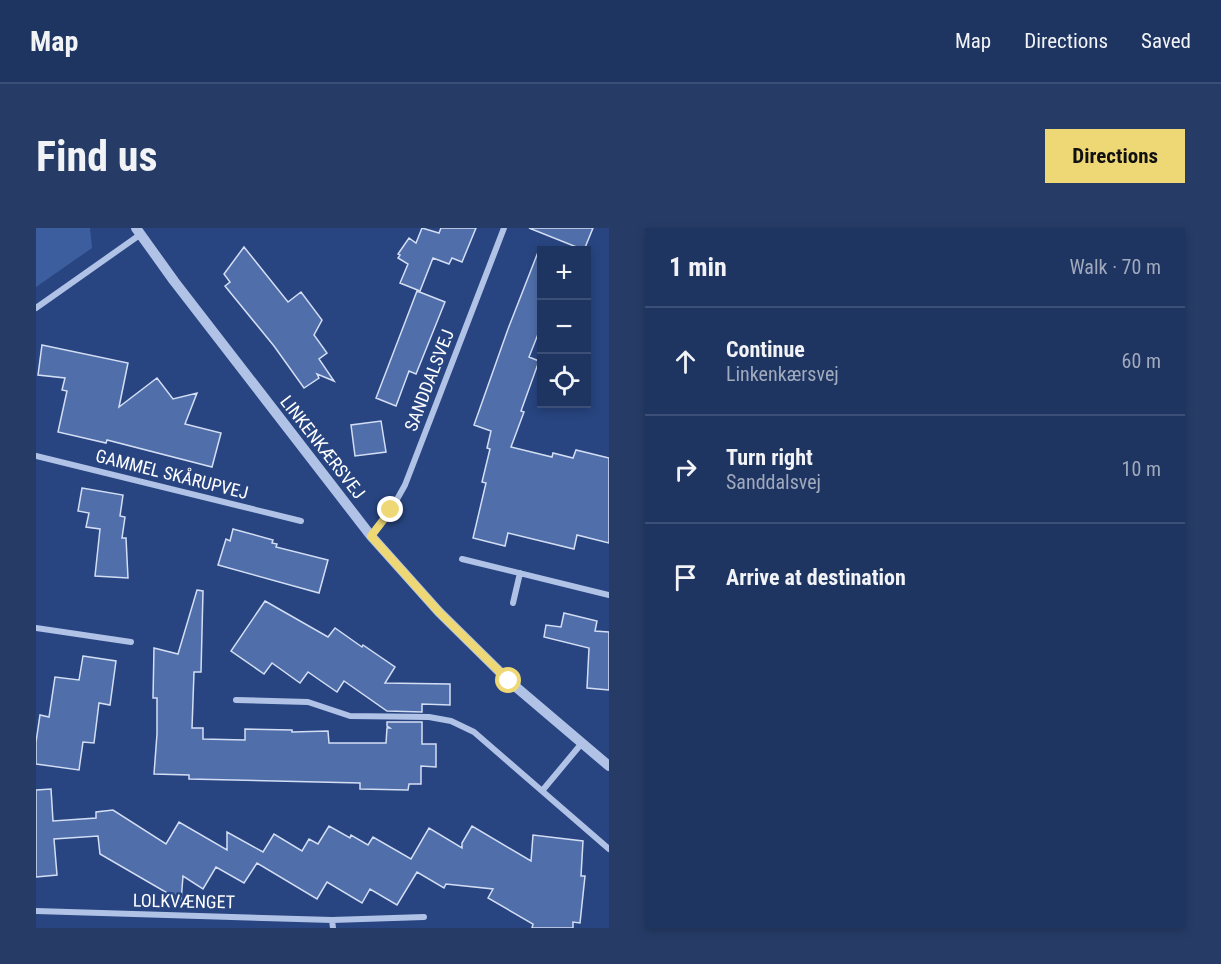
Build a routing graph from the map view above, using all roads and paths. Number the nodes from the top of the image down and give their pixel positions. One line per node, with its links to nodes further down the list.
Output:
1 (504, 228): 6 (street, SANDDALSVEJ)
2 (138, 231): 3 (street); 6 (street, LINKENKÆRSVEJ)
3 (36, 308)
4 (36, 456): 5 (street, GAMMEL SKÅRUPVEJ)
5 (301, 521)
6 (371, 536): 14 (street, LINKENKÆRSVEJ)
7 (462, 558): 8 (street)
8 (520, 573): 9 (street); 10 (street)
9 (609, 595)
10 (513, 603)
11 (36, 628): 12 (street)
12 (131, 642)
13 (236, 700): 16 (street)
14 (582, 743): 15 (street, LINKENKÆRSVEJ); 16 (street)
15 (609, 766)
16 (542, 791): 17 (street)
17 (609, 849)
18 (36, 911): 20 (street, LOLKVÆNGET)
19 (424, 917): 20 (street, LOLKVÆNGET)
20 (332, 920): 21 (street)
21 (333, 928)

